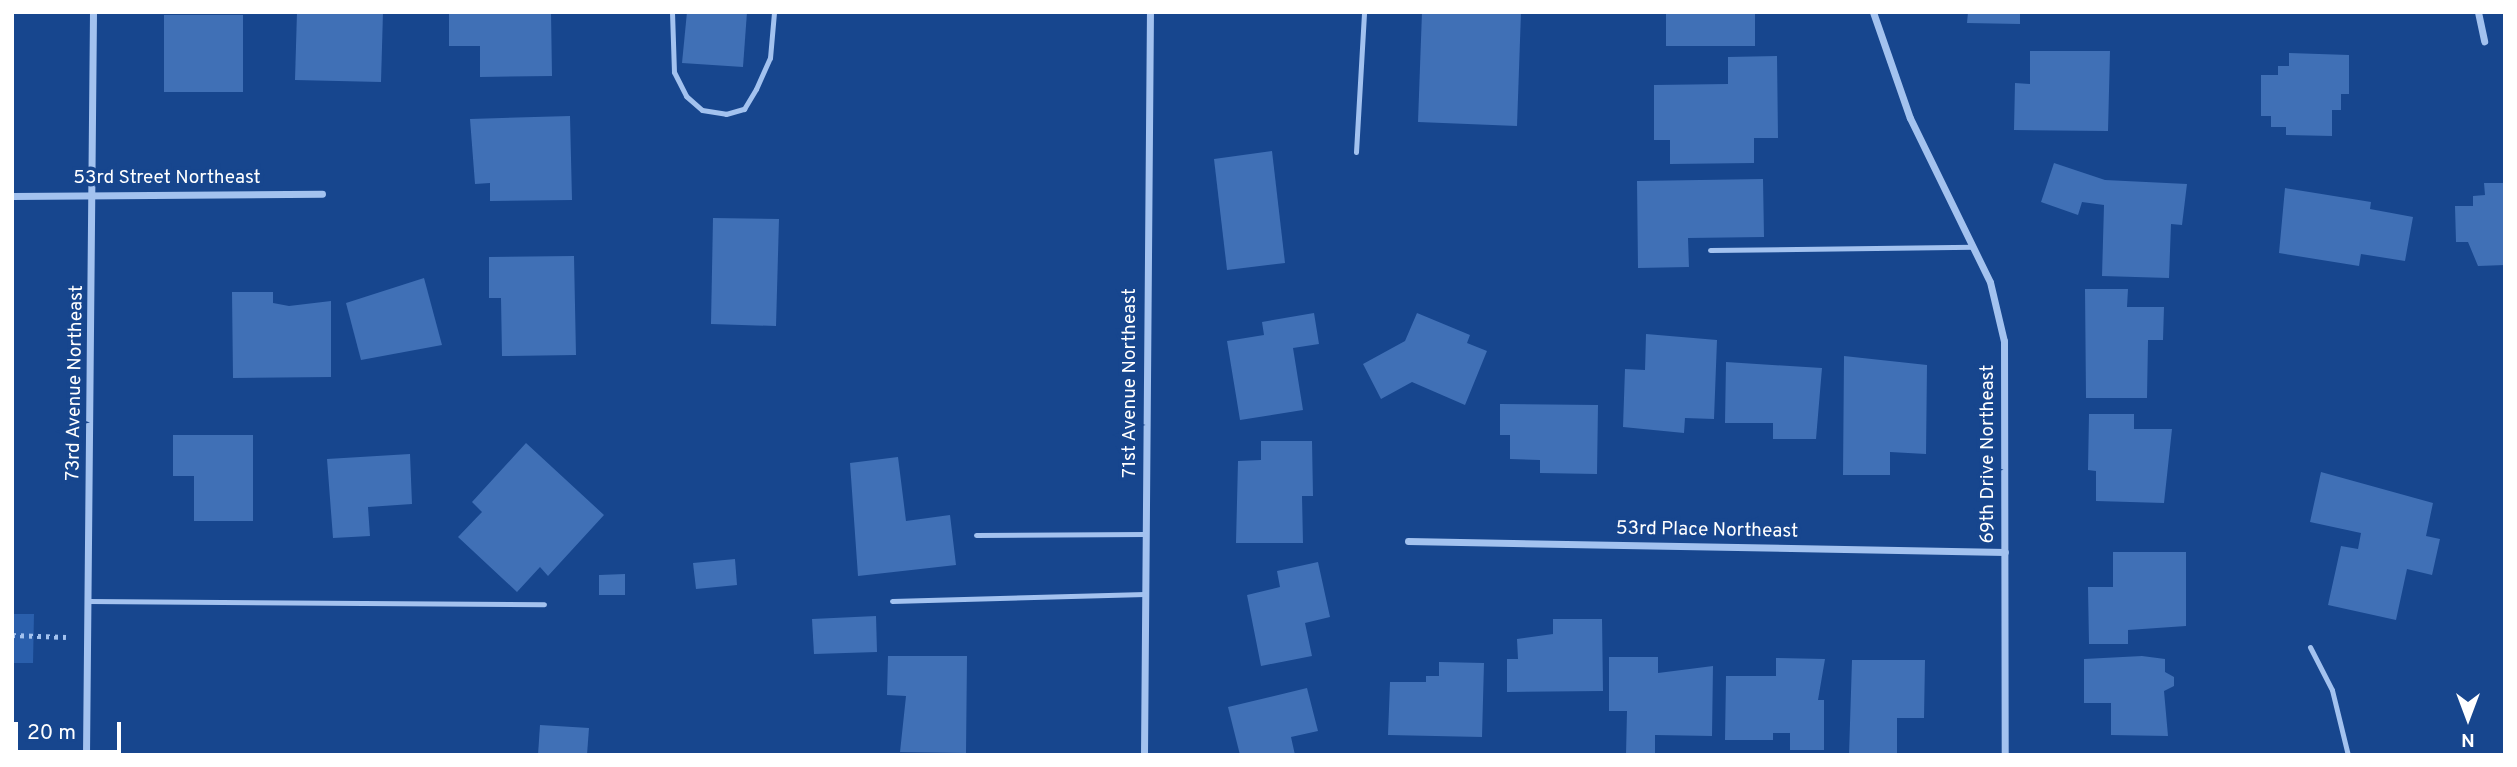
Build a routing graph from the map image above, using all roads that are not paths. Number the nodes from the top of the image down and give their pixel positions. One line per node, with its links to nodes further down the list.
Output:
1 (93, 12): 11 (street, 73rd Avenue Northeast)
2 (672, 12): 3 (lane)
3 (774, 12)
4 (1150, 12): 15 (street, 71st Avenue Northeast)
5 (1364, 12): 9 (lane)
6 (1873, 12): 13 (street, 69th Drive Northeast)
7 (2478, 12): 8 (street)
8 (2484, 41)
9 (1356, 152)
10 (322, 194): 11 (street, 53rd Street Northeast)
11 (95, 196): 12 (street, 53rd Street Northeast); 20 (street, 73rd Avenue Northeast)
12 (12, 197)
13 (1973, 247): 14 (lane); 18 (street, 69th Drive Northeast)
14 (1710, 250)
15 (1146, 534): 16 (lane); 19 (street, 71st Avenue Northeast)
16 (976, 535)
17 (1408, 541): 18 (street, 53rd Place Northeast)
18 (2005, 552): 26 (street, 69th Drive Northeast)
19 (1145, 594): 21 (lane); 25 (street, 71st Avenue Northeast)
20 (88, 601): 22 (lane); 24 (street, 73rd Avenue Northeast)
21 (892, 601)
22 (544, 604)
23 (2310, 647): 27 (lane)
24 (86, 755)
25 (1144, 755)
26 (2005, 755)
27 (2348, 755)

